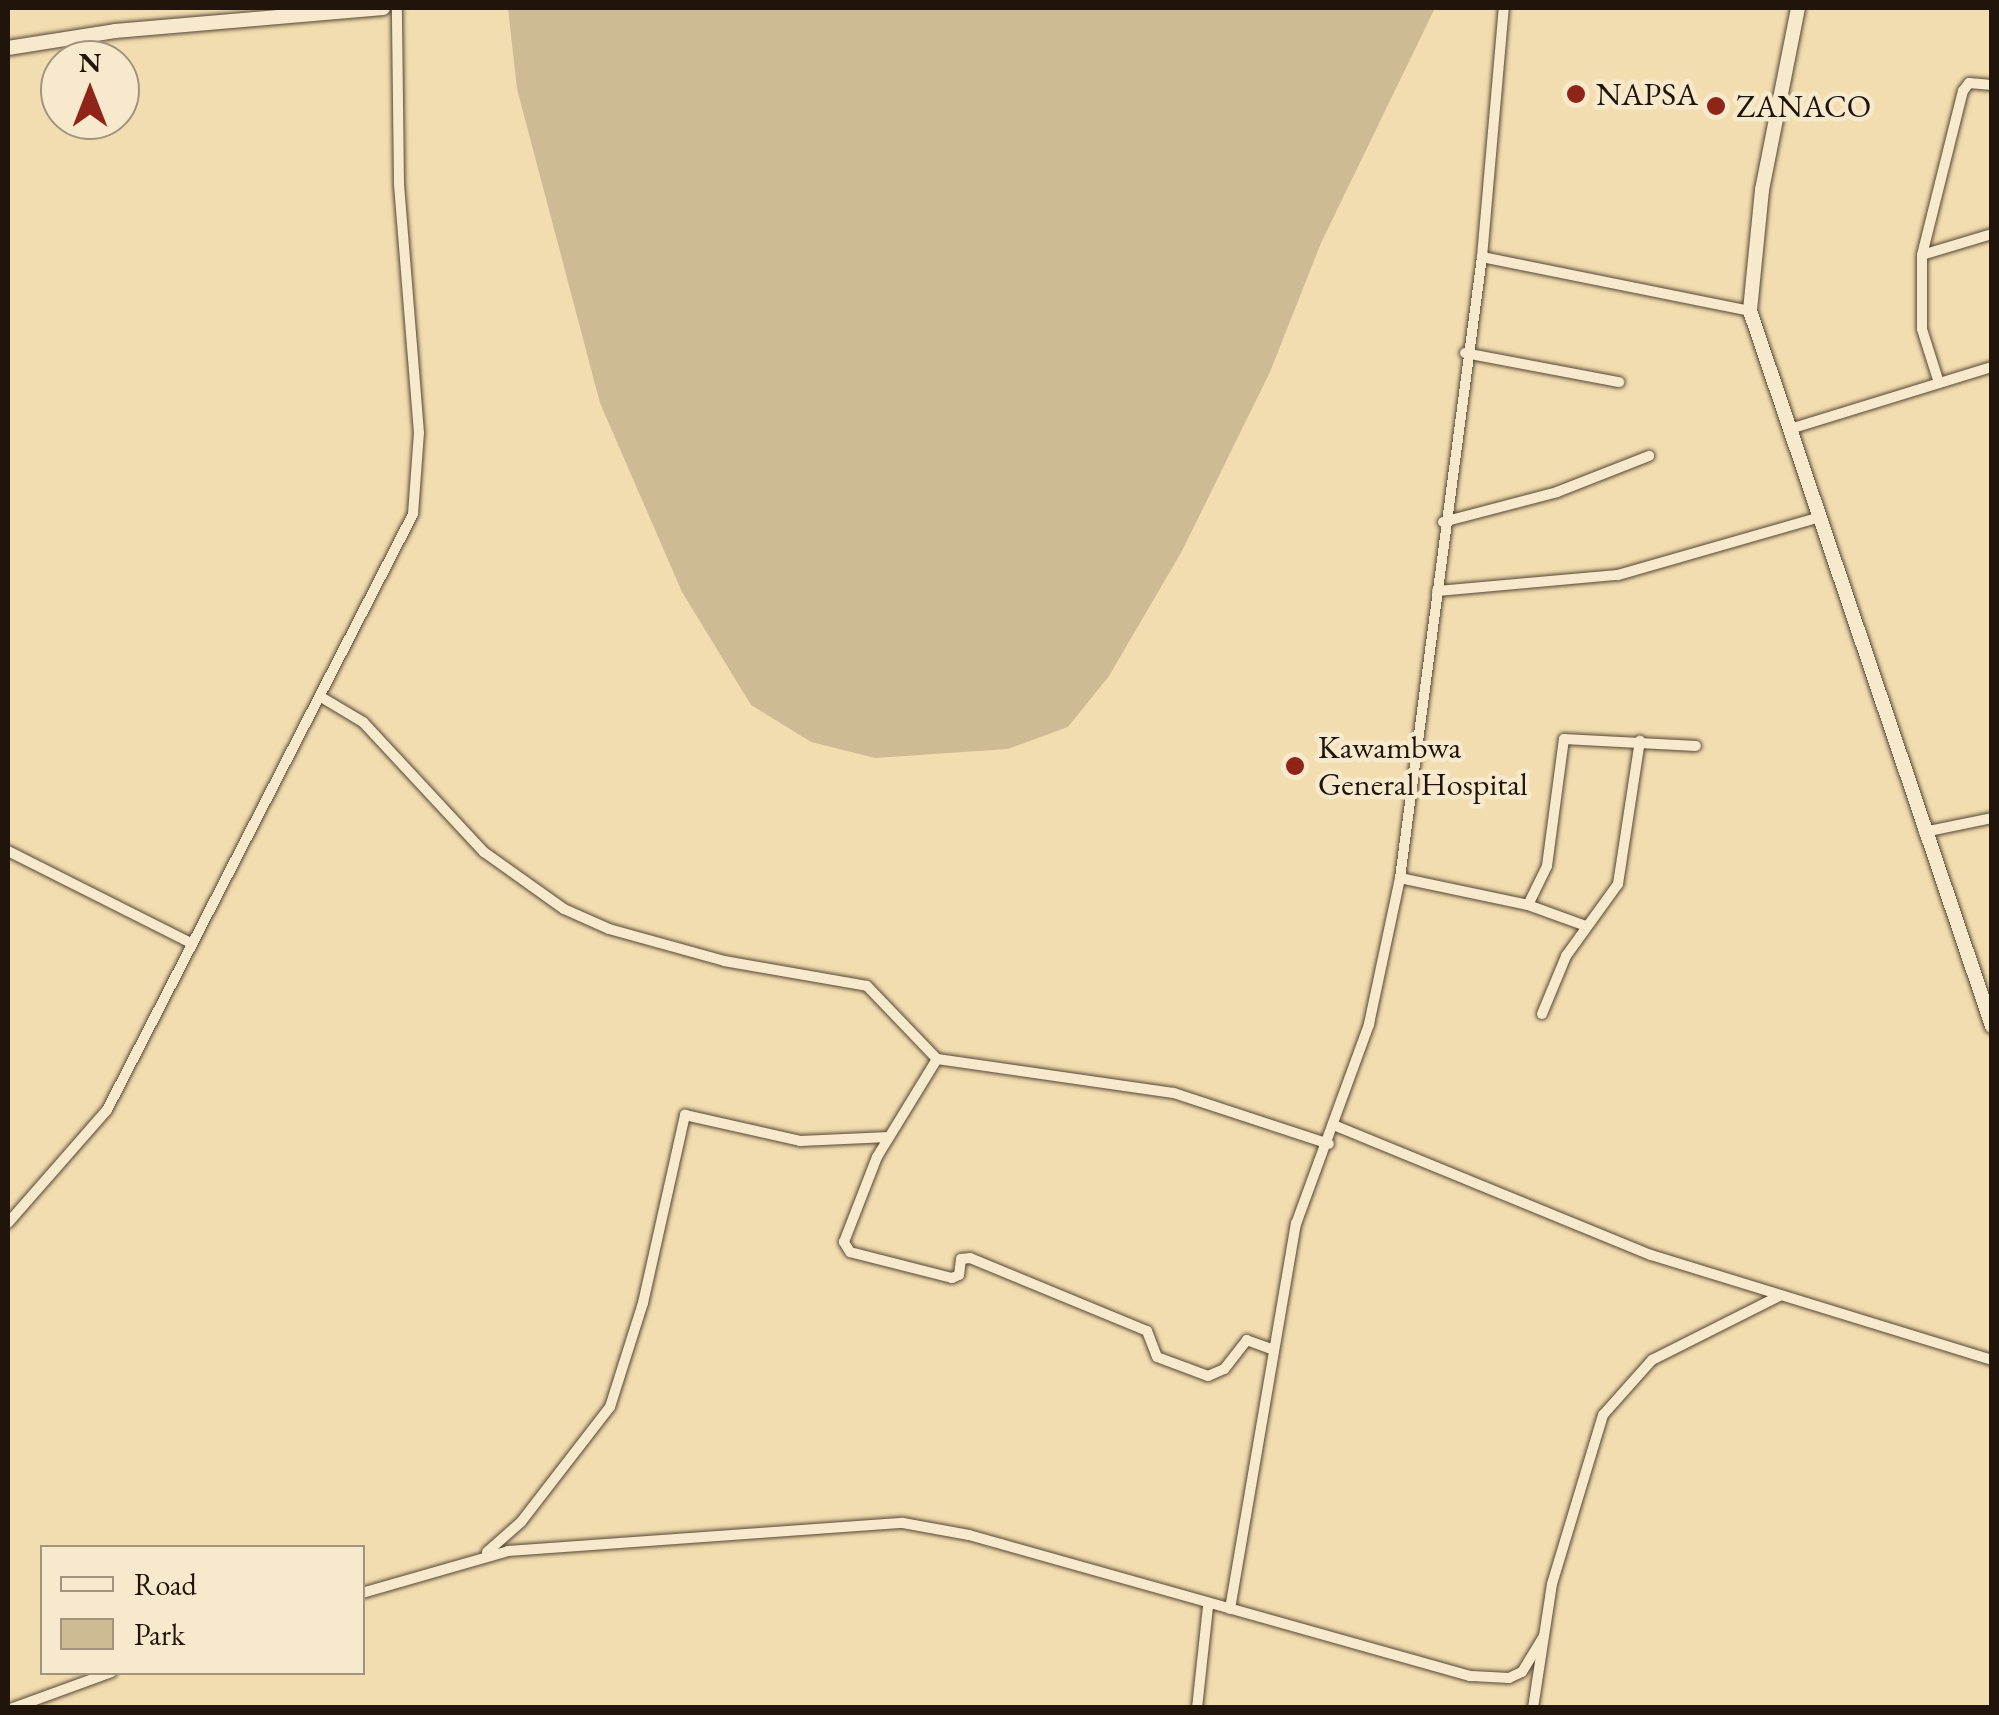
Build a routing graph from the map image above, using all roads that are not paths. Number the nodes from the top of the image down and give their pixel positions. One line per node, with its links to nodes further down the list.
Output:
1 (383, 8): 5 (main road)
2 (398, 8): 20 (street)
3 (1504, 8): 9 (street)
4 (1798, 8): 10 (main road)
5 (8, 48)
6 (1992, 85): 8 (street)
7 (1992, 234): 8 (street)
8 (1922, 255): 14 (street)
9 (1482, 257): 10 (street); 11 (street)
10 (1750, 311): 15 (main road)
11 (1466, 353): 13 (street); 18 (street)
12 (1992, 367): 14 (street)
13 (1618, 382)
14 (1939, 383): 15 (street)
15 (1790, 430): 17 (main road)
16 (1650, 456): 18 (street)
17 (1820, 518): 19 (street); 24 (main road)
18 (1443, 522): 19 (street)
19 (1436, 591): 26 (street)
20 (322, 697): 29 (street); 32 (street)
21 (1640, 741): 22 (street); 27 (street); 28 (street)
22 (1696, 746)
23 (1992, 818): 24 (street)
24 (1924, 832): 31 (main road)
25 (8, 851): 29 (street)
26 (1400, 878): 27 (street); 33 (street)
27 (1528, 905): 28 (street)
28 (1586, 926): 30 (street)
29 (191, 943): 36 (street)
30 (1542, 1014)
31 (1992, 1026)
32 (937, 1059): 34 (street); 35 (street)
33 (1336, 1126): 35 (street); 37 (street)
34 (889, 1137): 38 (street); 40 (street)
35 (1329, 1144): 38 (street)
36 (8, 1223)
37 (1780, 1296): 39 (street); 44 (street)
38 (1274, 1350): 43 (street)
39 (1992, 1360)
40 (482, 1555): 41 (street); 42 (street)
41 (365, 1592)
42 (1208, 1606): 43 (street); 47 (street)
43 (1230, 1610): 44 (street)
44 (1544, 1636): 48 (street)
45 (104, 1675): 46 (street)
46 (13, 1708)
47 (1197, 1708)
48 (1533, 1708)

